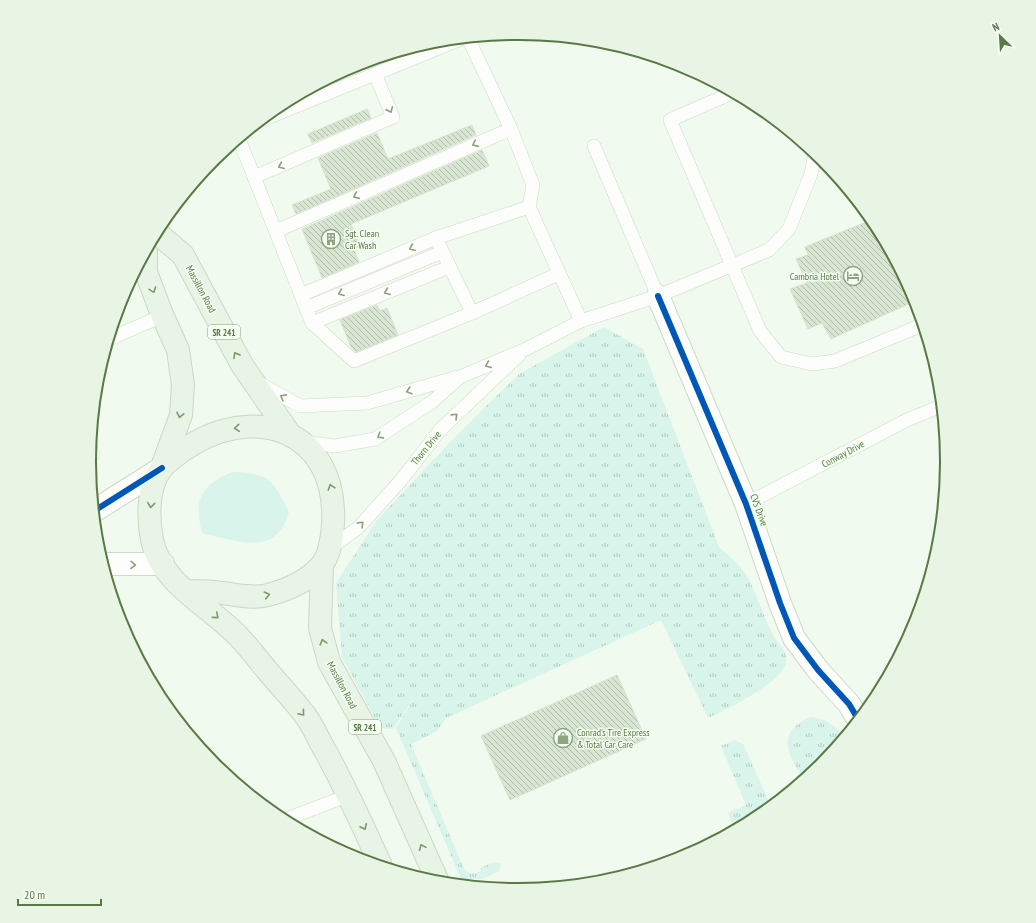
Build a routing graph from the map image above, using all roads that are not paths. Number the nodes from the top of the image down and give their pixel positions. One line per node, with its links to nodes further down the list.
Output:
1 (470, 43): 6 (lane)
2 (441, 47): 3 (lane)
3 (375, 74): 5 (lane); 10 (lane, one-way to 10)
4 (726, 95): 17 (lane)
5 (284, 111)
6 (510, 129): 11 (lane); 12 (lane, one-way to 12)
7 (241, 144): 10 (lane)
8 (594, 146): 21 (lane)
9 (814, 161): 17 (lane, Thorn Drive)
10 (254, 178): 12 (lane)
11 (529, 207): 14 (lane); 19 (lane)
12 (276, 231): 20 (lane)
13 (162, 237): 31 (main road, Massillon Road / SR 241, one-way to 13)
14 (436, 238): 15 (lane); 20 (lane, one-way to 20)
15 (442, 252): 18 (lane); 22 (lane, one-way to 22)
16 (146, 264): 24 (main road, one-way to 24)
17 (733, 266): 21 (lane, Thorn Drive); 27 (lane)
18 (449, 267): 23 (lane); 26 (lane, one-way to 26)
19 (558, 274): 23 (lane); 25 (lane)
20 (301, 295): 22 (lane)
21 (658, 296): 25 (lane, Thorn Drive); 35 (street, CVS Drive)
22 (306, 308): 26 (lane)
23 (472, 313): 26 (lane)
24 (162, 316): 28 (lane); 34 (main road, one-way to 34)
25 (581, 321): 29 (lane, Thorn Drive)
26 (312, 323)
27 (917, 327)
28 (116, 336)
29 (524, 350): 30 (lane, Thorn Drive, one-way to 30); 37 (lane, Thorn Drive, one-way to 29)
30 (460, 377): 31 (lane, Thorn Drive, one-way to 31); 33 (lane, Thorn Drive, one-way to 33)
31 (252, 379): 33 (main road, Massillon Road / SR 241)
32 (936, 408): 35 (lane, Conway Drive)
33 (297, 438): 34 (main road, one-way to 34); 37 (main road, SR 241, one-way to 33)
34 (162, 468): 36 (street); 39 (main road, one-way to 39)
35 (746, 504): 41 (street, CVS Drive)
36 (99, 508)
37 (326, 557): 40 (main road, one-way to 37); 45 (main road, Massillon Road / SR 241, one-way to 37)
38 (109, 564): 39 (street, one-way to 39)
39 (163, 564): 40 (main road)
40 (186, 591): 42 (main road, one-way to 42)
41 (855, 714)
42 (349, 795): 43 (lane); 44 (main road, one-way to 44)
43 (292, 817)
44 (378, 859)
45 (435, 875)

